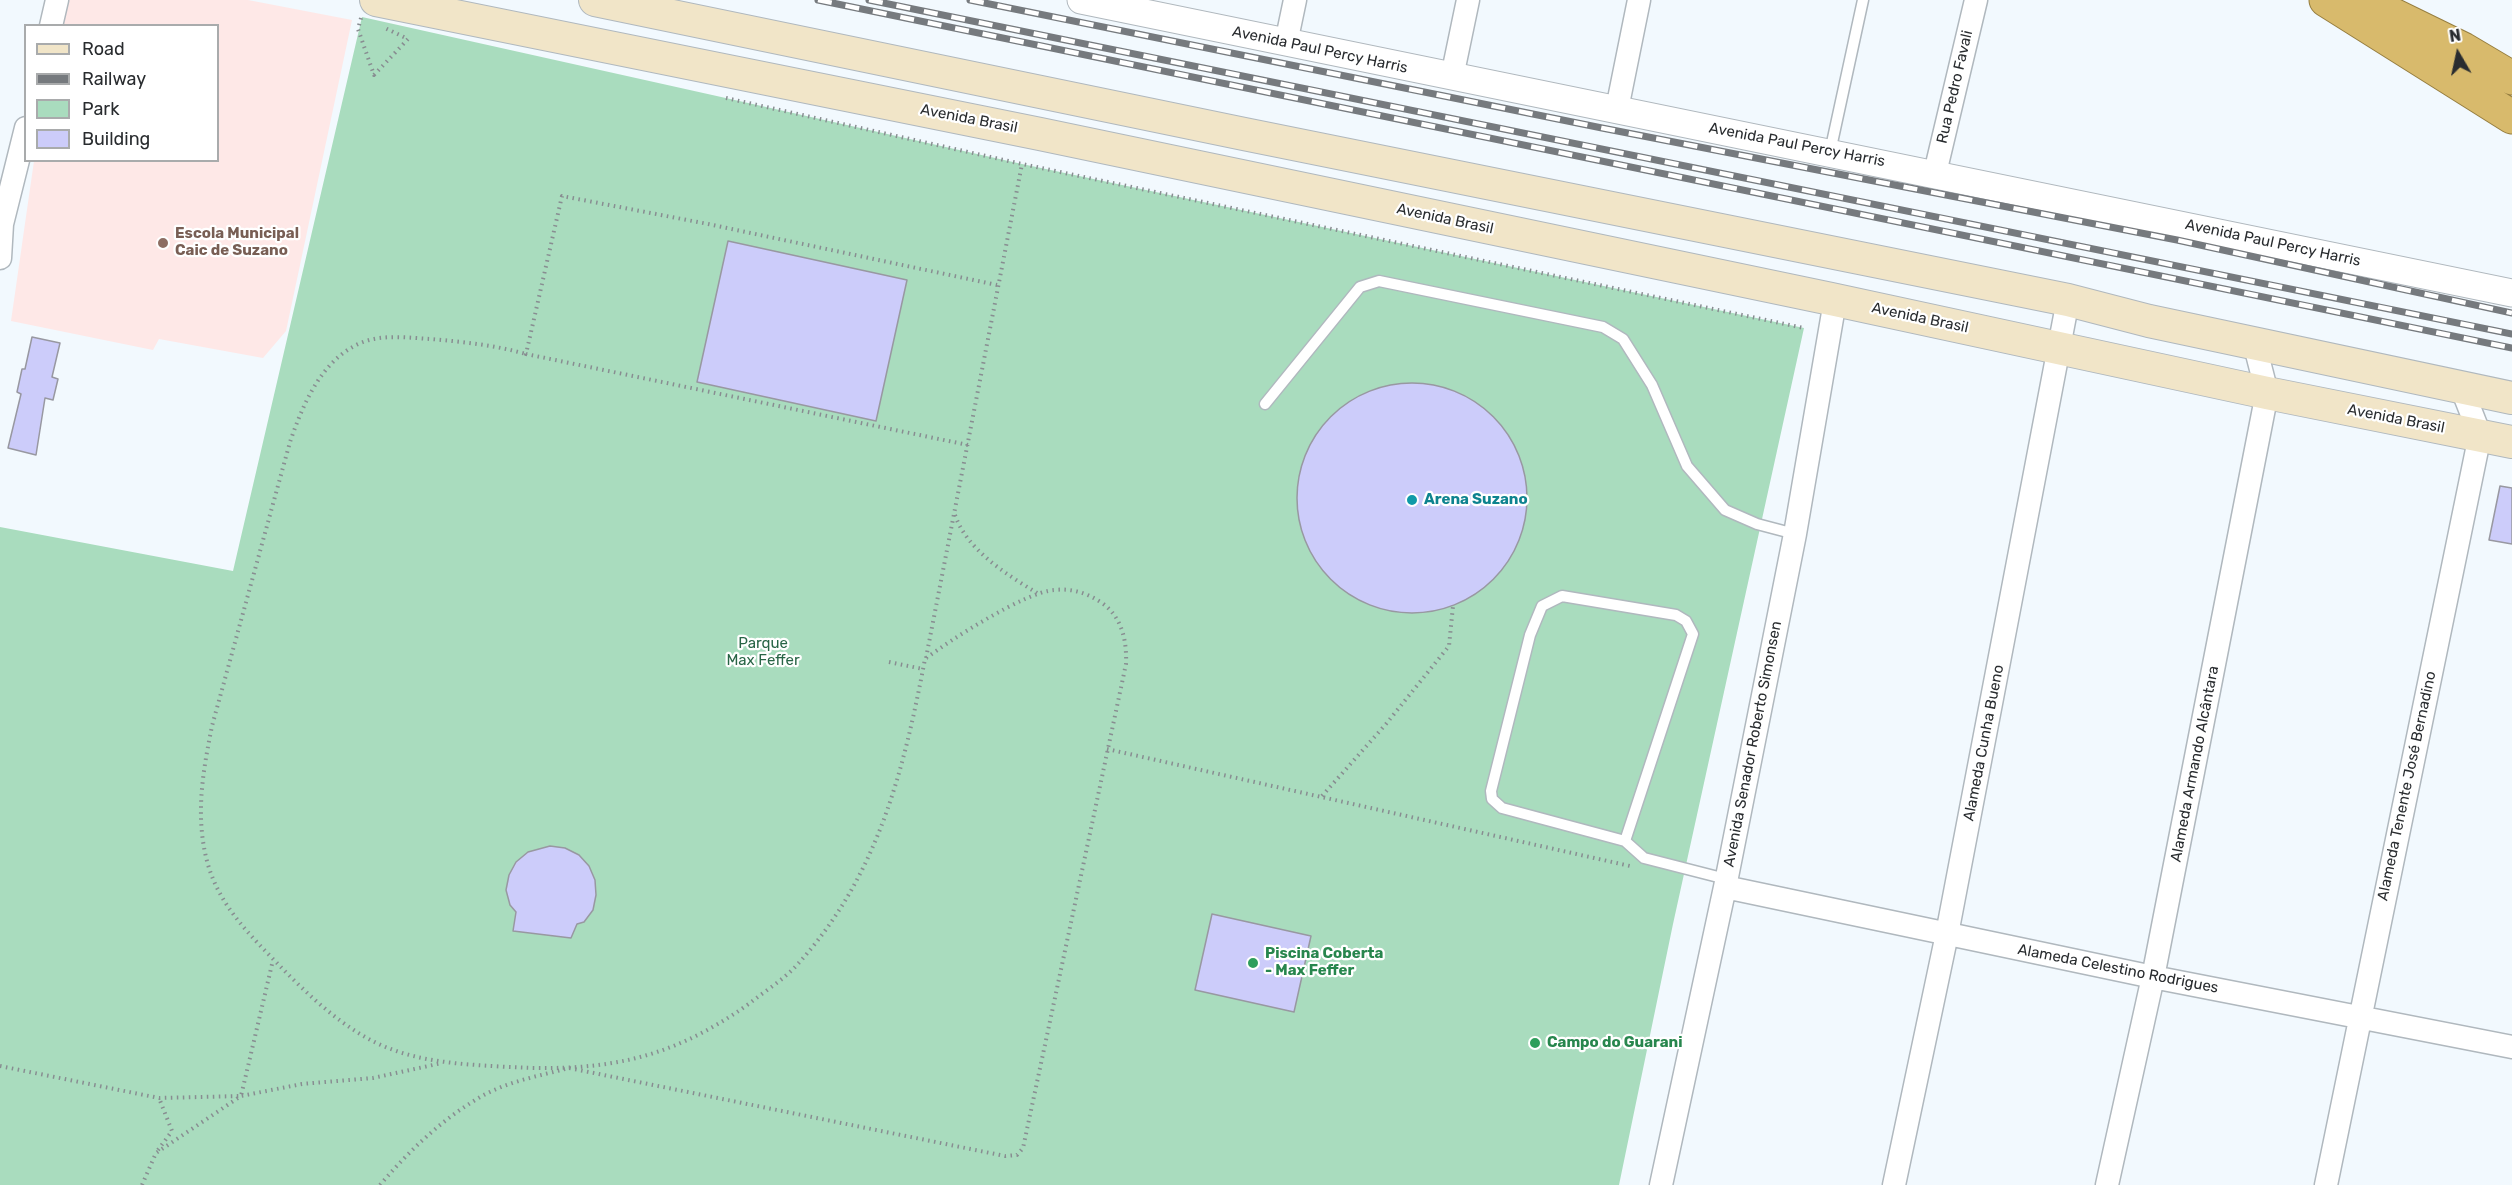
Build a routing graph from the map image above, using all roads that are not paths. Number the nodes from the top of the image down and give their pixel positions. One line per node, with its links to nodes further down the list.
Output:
1 (57, 0): 14 (street)
2 (595, 0): 21 (main road)
3 (1081, 0): 11 (street, Avenida Paul Percy Harris)
4 (1295, 0): 15 (street)
5 (1468, 0): 16 (street)
6 (1639, 0): 19 (street)
7 (1863, 0): 24 (lane)
8 (1976, 0): 26 (street, Rua Pedro Favali)
9 (2326, 0): 20 (highway)
10 (2369, 2): 17 (highway); 18 (highway)
11 (1124, 4): 15 (street, Avenida Paul Percy Harris)
12 (502, 12): 13 (main road, Avenida Brasil); 25 (main road, Avenida Brasil)
13 (375, 18)
14 (51, 24)
15 (1286, 43): 16 (street, Avenida Paul Percy Harris)
16 (1452, 76): 19 (street, Avenida Paul Percy Harris)
17 (2512, 78)
18 (2512, 102)
19 (1617, 109): 24 (street, Avenida Paul Percy Harris)
20 (2512, 117)
21 (1190, 123): 22 (main road); 25 (main road)
22 (1245, 134): 27 (main road); 30 (main road)
23 (24, 135): 28 (street)
24 (1830, 152): 26 (street, Avenida Paul Percy Harris)
25 (1172, 163): 27 (main road, Avenida Brasil)
26 (1935, 173): 31 (street, Avenida Paul Percy Harris)
27 (1230, 175): 33 (main road, Avenida Brasil)
28 (2, 214): 29 (street)
29 (0, 258)
30 (1928, 273): 32 (main road); 33 (main road)
31 (2512, 293)
32 (2068, 300): 34 (main road); 35 (street, Alameda Cunha Bueno)
33 (1835, 301): 35 (main road, Avenida Brasil); 42 (street, Avenida Senador Roberto Simonsen)
34 (2254, 342): 36 (main road); 37 (street, Alameda Armando Alcântara)
35 (2061, 347): 37 (main road, Avenida Brasil); 45 (street, Alameda Cunha Bueno)
36 (2462, 389): 38 (main road); 40 (street)
37 (2267, 393): 40 (main road, Avenida Brasil); 46 (street, Alameda Armando Alcântara)
38 (2512, 398)
39 (1265, 404): 42 (lane)
40 (2480, 435): 41 (main road, Avenida Brasil); 47 (street, Alameda Tenente José Bernadino)
41 (2512, 442)
42 (1795, 534): 44 (street, Avenida Senador Roberto Simonsen)
43 (1625, 841): 43 (lane); 44 (lane)
44 (1725, 883): 45 (street, Alameda Celestino Rodrigues); 49 (street, Avenida Senador Roberto Simonsen)
45 (1947, 934): 46 (street, Alameda Celestino Rodrigues); 50 (street, Alameda Cunha Bueno)
46 (2153, 977): 47 (street, Alameda Celestino Rodrigues); 51 (street, Alameda Armando Alcântara)
47 (2360, 1016): 48 (street, Alameda Celestino Rodrigues); 52 (street, Alameda Tenente José Bernadino)
48 (2512, 1047)
49 (1661, 1185)
50 (1894, 1185)
51 (2107, 1185)
52 (2325, 1185)

